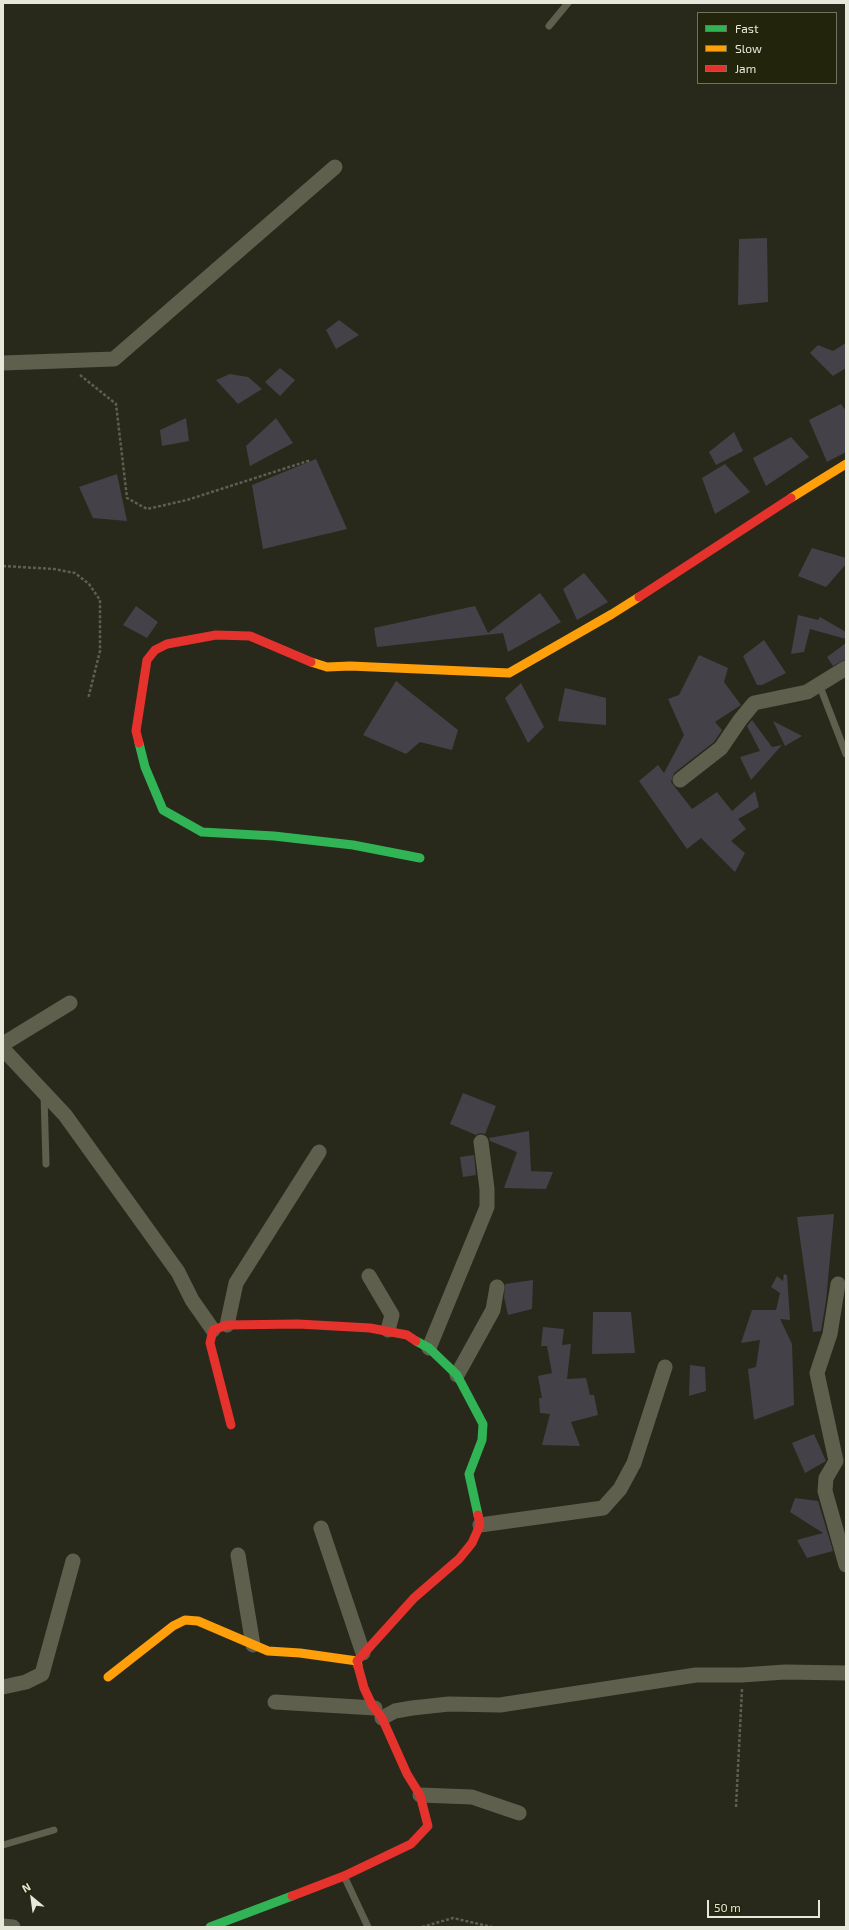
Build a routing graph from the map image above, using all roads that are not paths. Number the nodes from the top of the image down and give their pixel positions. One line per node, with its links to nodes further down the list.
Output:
1 (568, 3): 2 (lane)
2 (549, 26)
3 (336, 167): 4 (street)
4 (3, 363)
5 (846, 464): 10 (street)
6 (846, 668): 7 (street)
7 (819, 684): 8 (lane); 9 (street)
8 (846, 754)
9 (680, 780)
10 (420, 858)
11 (70, 1003): 12 (street)
12 (3, 1044)
13 (3, 1049): 14 (street)
14 (44, 1091): 17 (lane); 21 (street)
15 (481, 1142): 23 (street)
16 (319, 1152): 21 (street)
17 (46, 1164)
18 (369, 1276): 22 (street)
19 (838, 1284): 27 (street)
20 (497, 1287): 25 (street)
21 (220, 1328): 22 (street); 26 (street)
22 (388, 1330): 23 (street)
23 (429, 1348): 25 (street)
24 (665, 1367): 28 (street)
25 (457, 1375): 28 (street)
26 (231, 1425)
27 (841, 1458): 32 (street)
28 (480, 1525): 34 (street)
29 (321, 1528): 34 (street)
30 (238, 1555): 33 (street)
31 (73, 1561): 37 (street)
32 (846, 1565)
33 (253, 1645): 34 (street); 36 (street)
34 (360, 1657): 39 (street)
35 (846, 1673): 39 (street)
36 (108, 1677)
37 (3, 1688)
38 (275, 1702): 39 (street)
39 (378, 1713): 40 (street)
40 (420, 1795): 41 (street); 44 (street)
41 (519, 1813)
42 (54, 1830): 43 (lane)
43 (3, 1844)
44 (344, 1876): 47 (street); 48 (lane)
45 (3, 1926): 46 (street)
46 (13, 1927)
47 (210, 1927)
48 (368, 1927)

